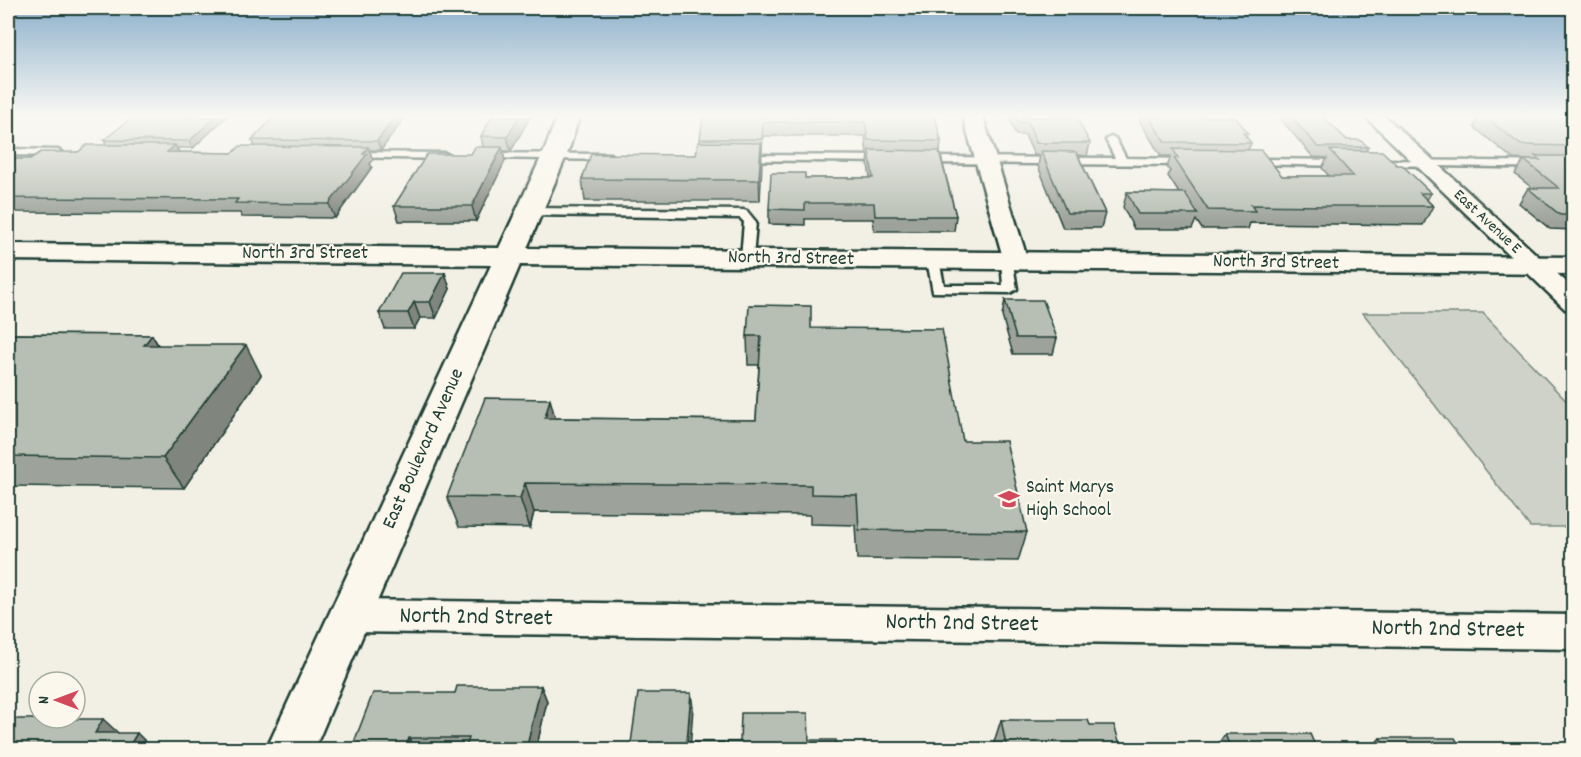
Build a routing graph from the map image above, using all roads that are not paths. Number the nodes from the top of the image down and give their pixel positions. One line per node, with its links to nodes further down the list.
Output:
1 (27, 152): 8 (lane)
2 (495, 152): 11 (lane)
3 (554, 152): 20 (street, East Boulevard Avenue)
4 (600, 152): 12 (lane)
5 (984, 152): 14 (street)
6 (1117, 152): 15 (lane)
7 (1413, 152): 18 (street, East Avenue E)
8 (66, 153)
9 (337, 155): 10 (lane)
10 (452, 156)
11 (474, 156)
12 (617, 157)
13 (736, 158): 14 (lane)
14 (986, 160): 15 (lane); 24 (street)
15 (1122, 161): 16 (lane)
16 (1200, 162)
17 (1235, 162): 18 (lane)
18 (1425, 163): 19 (lane); 25 (street, East Avenue E)
19 (1574, 165)
20 (528, 212): 22 (street, East Boulevard Avenue); 23 (lane)
21 (8, 252): 22 (street, North 3rd Street)
22 (508, 256): 23 (street, North 3rd Street); 28 (street, East Boulevard Avenue)
23 (747, 258): 24 (street, North 3rd Street)
24 (1012, 261): 25 (street, North 3rd Street)
25 (1533, 266): 26 (street, North 3rd Street); 27 (street, East Avenue E)
26 (1574, 266)
27 (1574, 303)
28 (350, 616): 29 (street, North 2nd Street); 30 (street, East Boulevard Avenue)
29 (1574, 632)
30 (291, 750)

